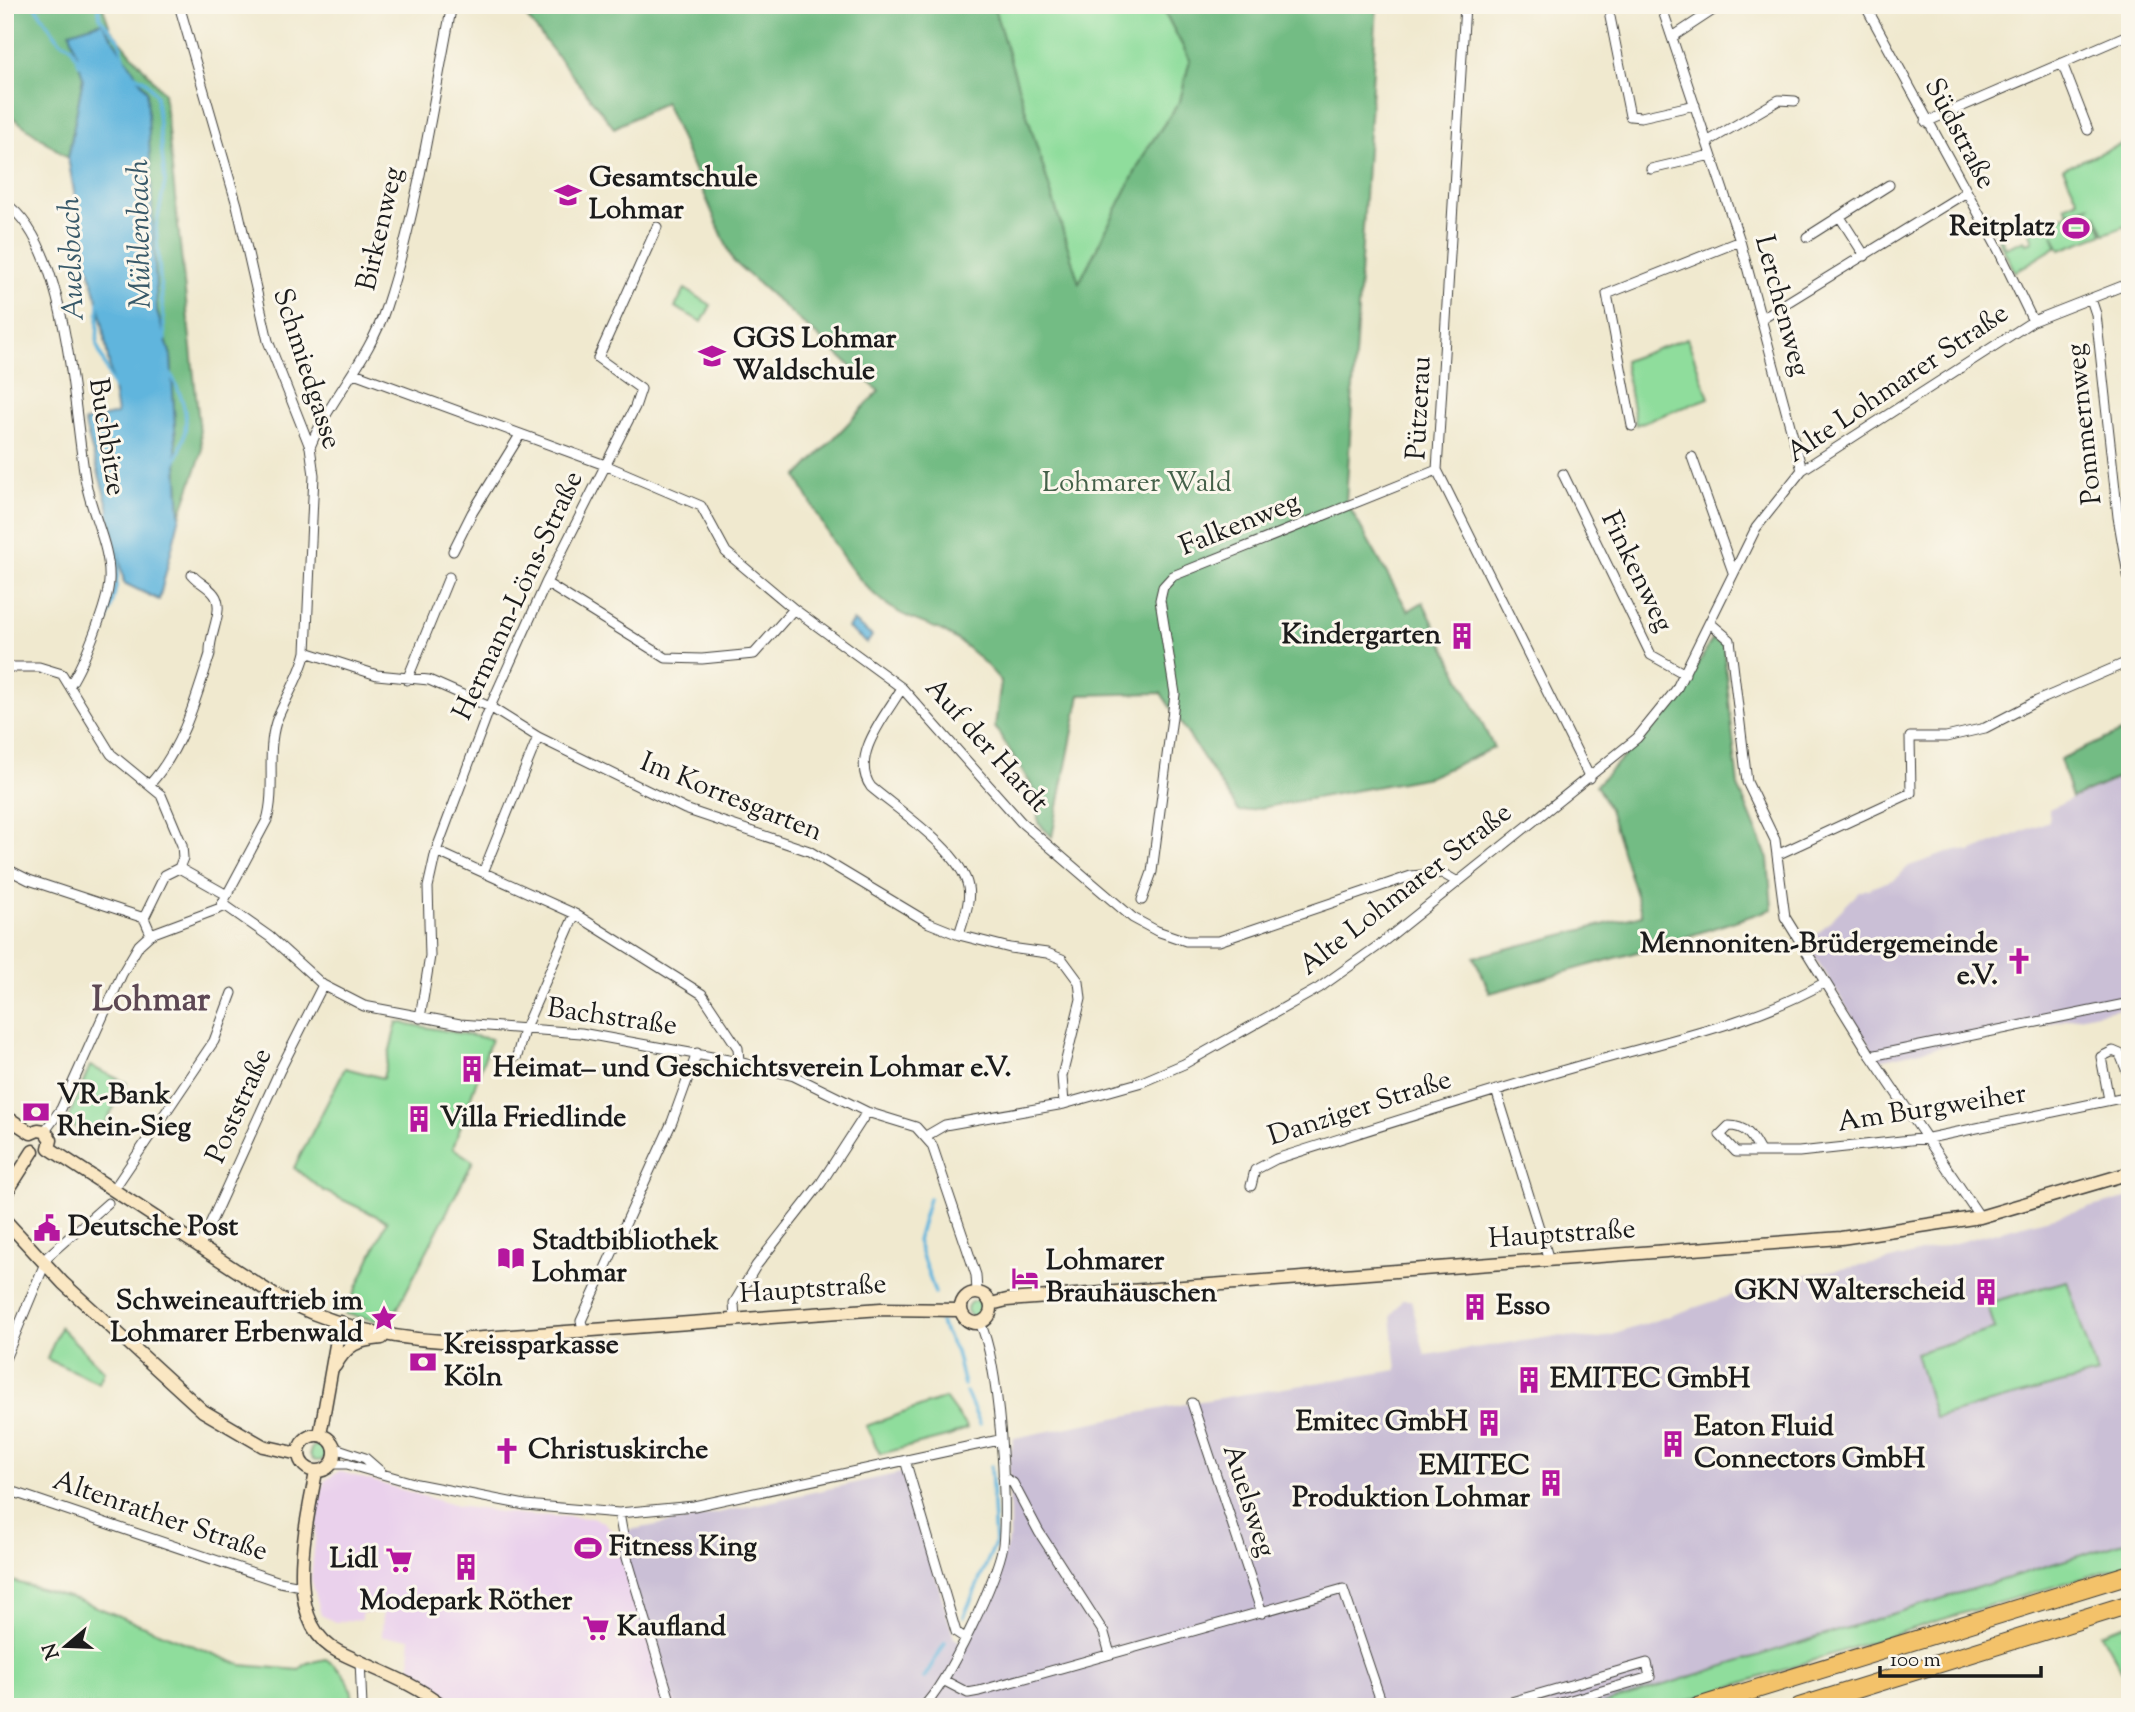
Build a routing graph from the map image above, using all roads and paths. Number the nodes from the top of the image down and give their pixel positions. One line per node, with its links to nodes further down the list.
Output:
1 (179, 5): 35 (street, Schmiedgasse)
2 (452, 5): 32 (street, Birkenweg)
3 (1465, 5): 38 (street, Pützerau)
4 (1661, 5): 11 (street, Lerchenweg)
5 (1721, 5): 11 (street)
6 (1864, 5): 15 (street, Südstraße)
7 (2127, 5): 8 (street)
8 (2130, 10)
9 (1610, 17): 14 (street)
10 (2130, 34): 12 (street)
11 (1674, 36): 14 (street, Lerchenweg)
12 (2062, 63): 15 (street); 16 (street)
13 (1795, 101): 17 (street)
14 (1695, 105): 17 (street, Lerchenweg)
15 (1926, 122): 21 (street, Südstraße)
16 (2088, 130)
17 (1707, 142): 18 (street, Lerchenweg)
18 (1711, 155): 19 (street); 26 (street, Lerchenweg)
19 (1651, 169)
20 (1889, 185): 23 (street)
21 (1965, 193): 27 (street); 31 (street, Südstraße)
22 (5, 203): 54 (street, Buchbitze)
23 (1840, 217): 25 (street); 27 (street)
24 (657, 227): 37 (street, Hermann-Löns-Straße)
25 (1807, 237)
26 (1740, 241): 30 (street, Lerchenweg); 33 (street)
27 (1866, 256): 30 (street)
28 (2130, 283): 29 (street, Alte Lohmarer Straße)
29 (2091, 299): 31 (street, Alte Lohmarer Straße); 46 (street, Pommernweg)
30 (1762, 318): 39 (street, Lerchenweg)
31 (2033, 321): 39 (street, Alte Lohmarer Straße)
32 (354, 373): 34 (street, Auf der Hardt); 35 (street, Birkenweg)
33 (1633, 426)
34 (520, 435): 37 (street, Auf der Hardt); 41 (street)
35 (310, 447): 49 (street, Schmiedgasse)
36 (1692, 457): 42 (street)
37 (605, 466): 45 (street, Hermann-Löns-Straße); 47 (street, Auf der Hardt)
38 (1437, 470): 58 (street, Pützerau); 67 (street, Falkenweg)
39 (1802, 470): 42 (street, Alte Lohmarer Straße)
40 (1563, 474): 52 (street, Finkenweg)
41 (453, 551)
42 (1733, 572): 48 (street, Alte Lohmarer Straße)
43 (192, 575): 59 (street)
44 (449, 577): 53 (street)
45 (546, 583): 47 (street); 56 (street, Hermann-Löns-Straße)
46 (2130, 586)
47 (794, 609): 55 (street, Auf der Hardt)
48 (1710, 623): 52 (street, Alte Lohmarer Straße); 61 (street)
49 (306, 652): 53 (street, Im Korresgarten); 66 (street, Schmiedgasse)
50 (2130, 661): 61 (street)
51 (5, 667): 54 (street)
52 (1685, 674): 58 (street, Alte Lohmarer Straße)
53 (407, 680): 56 (street, Im Korresgarten)
54 (70, 684): 59 (street)
55 (902, 688): 65 (street, Auf der Hardt); 72 (street)
56 (490, 707): 57 (street, Im Korresgarten); 60 (street, Hermann-Löns-Straße)
57 (538, 737): 64 (street); 72 (street, Im Korresgarten)
58 (1590, 778): 65 (street, Alte Lohmarer Straße)
59 (150, 784): 63 (street)
60 (436, 851): 64 (street); 77 (street, Hermann-Löns-Straße)
61 (1779, 854): 73 (street)
62 (5, 868): 70 (street)
63 (179, 868): 66 (street); 70 (street)
64 (484, 870): 69 (street)
65 (1456, 881): 87 (street, Alte Lohmarer Straße)
66 (227, 895): 68 (street, Schmiedgasse)
67 (1142, 900)
68 (221, 906): 71 (street); 74 (street, Bachstraße)
69 (575, 914): 78 (street); 82 (street)
70 (144, 918): 71 (street)
71 (151, 934): 90 (street)
72 (959, 935): 87 (street, Im Korresgarten)
73 (1824, 983): 81 (street); 84 (street, Danziger Straße)
74 (323, 985): 77 (street, Bachstraße); 104 (street, Poststraße)
75 (232, 993): 99 (street)
76 (2130, 1003): 81 (street)
77 (420, 1018): 78 (street, Bachstraße)
78 (524, 1030): 79 (street, Bachstraße); 80 (street)
79 (697, 1053): 82 (street, Bachstraße); 113 (street)
80 (517, 1056)
81 (1871, 1056): 93 (street)
82 (739, 1062): 88 (street, Bachstraße)
83 (2130, 1079): 86 (street)
84 (1496, 1090): 98 (street, Danziger Straße); 105 (street, Danziger Straße)
85 (2130, 1096): 86 (street, Am Burgweiher)
86 (2109, 1100): 93 (street, Am Burgweiher)
87 (1064, 1104): 92 (street, Alte Lohmarer Straße)
88 (867, 1112): 92 (street, Bachstraße); 110 (street)
89 (5, 1116): 91 (main road)
90 (45, 1131): 91 (main road); 94 (main road)
91 (31, 1133): 95 (main road)
92 (926, 1136): 107 (street)
93 (1929, 1138): 96 (street, Am Burgweiher); 102 (street)
94 (49, 1148): 95 (main road); 99 (main road, Hauptstraße)
95 (33, 1151): 100 (main road)
96 (1760, 1151)
97 (2130, 1173): 102 (main road, Hauptstraße)
98 (1251, 1186)
99 (114, 1189): 104 (main road, Hauptstraße)
100 (5, 1195)
101 (108, 1203): 106 (street)
102 (1980, 1217): 105 (main road, Hauptstraße)
103 (5, 1220): 106 (main road)
104 (200, 1245): 111 (main road, Hauptstraße)
105 (1549, 1261): 108 (main road, Hauptstraße)
106 (44, 1263): 115 (street); 121 (main road)
107 (978, 1292): 108 (main road); 109 (main road)
108 (991, 1304): 112 (main road)
109 (960, 1310): 110 (main road, Hauptstraße); 112 (main road)
110 (735, 1320): 113 (main road, Hauptstraße)
111 (340, 1322): 114 (main road, Hauptstraße); 116 (main road)
112 (980, 1323): 119 (street)
113 (584, 1331): 114 (main road, Hauptstraße)
114 (392, 1337): 116 (main road)
115 (5, 1359)
116 (330, 1375): 118 (main road)
117 (1192, 1403): 132 (street, Auelsweg)
118 (320, 1434): 120 (main road); 121 (main road)
119 (999, 1440): 122 (street); 126 (street)
120 (335, 1448): 123 (main road); 125 (street)
121 (299, 1454): 124 (main road)
122 (905, 1460): 128 (street); 133 (street)
123 (333, 1464): 124 (main road); 125 (street)
124 (316, 1472): 130 (main road)
125 (382, 1473): 128 (street)
126 (1003, 1477): 133 (street); 134 (street)
127 (5, 1489): 130 (street, Altenrather Straße)
128 (619, 1513): 139 (street)
129 (2130, 1574): 144 (highway)
130 (301, 1586): 135 (main road)
131 (2130, 1604): 145 (highway)
132 (1262, 1613): 134 (street); 141 (street)
133 (965, 1638): 136 (street)
134 (1110, 1654): 136 (street)
135 (360, 1660): 137 (street); 138 (main road)
136 (945, 1681): 140 (street)
137 (362, 1707)
138 (444, 1707)
139 (672, 1707)
140 (923, 1707)
141 (1383, 1707)
142 (1494, 1707): 143 (street)
143 (1546, 1707)
144 (1698, 1707)
145 (1799, 1707)

